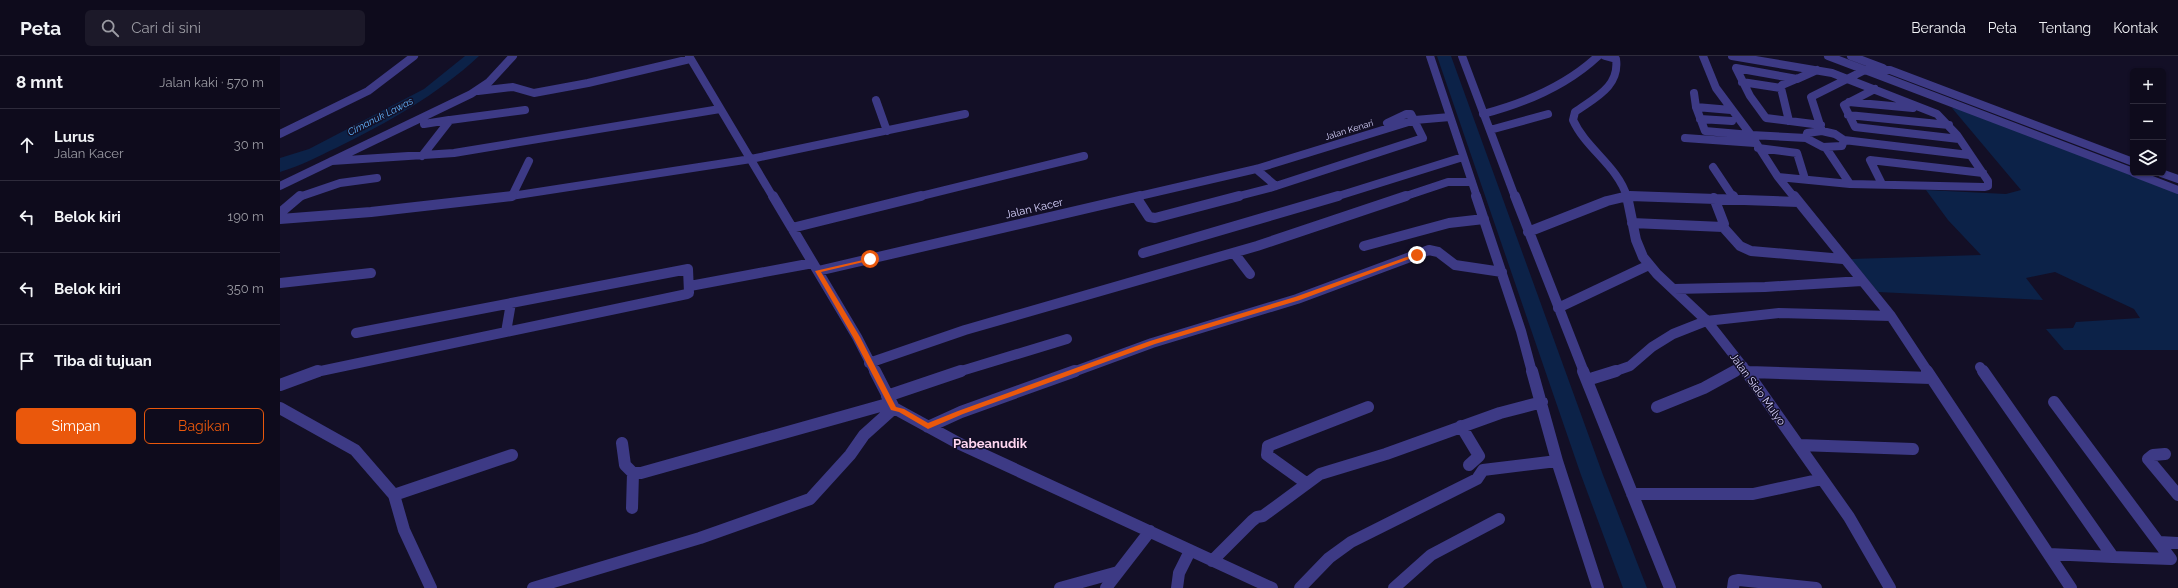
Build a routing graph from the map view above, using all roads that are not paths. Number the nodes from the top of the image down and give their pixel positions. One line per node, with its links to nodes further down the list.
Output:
1 (414, 56): 46 (street)
2 (513, 56): 23 (street)
3 (1430, 56): 35 (street)
4 (1462, 56): 32 (street)
5 (1598, 56): 32 (street)
6 (1605, 56): 12 (street)
7 (1703, 56): 29 (street)
8 (1734, 56): 13 (street); 14 (street)
9 (1828, 56): 15 (street)
10 (1851, 56): 16 (street)
11 (690, 57): 23 (street); 27 (street)
12 (1618, 58): 79 (street)
13 (1736, 68): 17 (street); 19 (street)
14 (1817, 70): 17 (street); 18 (street)
15 (1868, 70): 16 (street); 18 (street); 64 (street)
16 (1887, 70): 61 (street)
17 (1796, 79): 20 (street)
18 (1848, 79): 21 (street); 43 (street)
19 (1742, 82): 20 (street); 40 (street)
20 (1781, 88): 40 (street)
21 (1875, 89): 25 (street); 30 (street)
22 (1694, 93): 26 (street)
23 (471, 94): 59 (street)
24 (876, 100): 45 (street)
25 (1849, 102): 30 (street); 34 (street)
26 (1696, 107): 29 (street); 36 (street)
27 (720, 109): 55 (street); 58 (street)
28 (525, 110): 37 (street)
29 (1731, 110): 47 (street)
30 (1925, 110): 42 (street)
31 (966, 114): 45 (street)
32 (1483, 114): 44 (street)
33 (1548, 114): 44 (street)
34 (1848, 115): 42 (street); 50 (street)
35 (1450, 118): 38 (street); 57 (street)
36 (1700, 118): 39 (street); 47 (street)
37 (449, 120): 41 (street); 55 (street)
38 (1415, 120): 63 (street, Jalan Kenari); 76 (street)
39 (1732, 121)
40 (1789, 121): 43 (street)
41 (424, 124)
42 (1949, 125): 50 (street)
43 (1822, 128): 49 (street); 51 (street)
44 (1490, 130): 90 (street)
45 (887, 131): 58 (street)
46 (280, 134)
47 (1751, 135): 49 (street); 52 (street)
48 (1685, 138): 52 (street)
49 (1806, 138): 53 (street)
50 (1959, 139): 54 (street)
51 (1844, 140): 53 (street); 54 (street)
52 (1757, 146): 68 (street); 70 (street)
53 (1826, 148): 73 (street)
54 (1969, 155): 65 (street)
55 (422, 156): 59 (street)
56 (1084, 156): 89 (street)
57 (1464, 157): 72 (street); 92 (street)
58 (751, 159): 78 (street); 89 (street)
59 (332, 161): 75 (street)
60 (529, 161): 78 (street)
61 (2130, 161)
62 (1713, 166): 82 (street)
63 (1256, 169): 76 (street); 80 (street, Jalan Kacer)
64 (2130, 171)
65 (1983, 173): 74 (street); 74 (street)
66 (2166, 175): 71 (street)
67 (2142, 176): 77 (street)
68 (1778, 177): 70 (street); 83 (street)
69 (377, 178): 84 (street)
70 (1805, 179): 73 (street)
71 (2178, 180)
72 (1472, 182): 86 (street); 93 (street)
73 (1850, 184): 74 (street)
74 (1882, 184)
75 (280, 186)
76 (1276, 186): 80 (street)
77 (2178, 190)
78 (512, 196): 85 (street)
79 (1628, 196): 81 (street); 87 (street, Jalan Sido Mulyo); 90 (street)
80 (1136, 197): 96 (street, Jalan Kacer)
81 (1714, 198): 82 (street); 88 (street)
82 (1734, 198): 83 (street)
83 (1798, 202): 94 (street)
84 (280, 213)
85 (280, 218)
86 (1484, 219): 91 (street); 97 (street)
87 (1632, 223): 88 (street); 95 (street, Jalan Sido Mulyo)
88 (1723, 227): 94 (street)
89 (792, 228): 96 (street)
90 (1528, 232): 105 (street)
91 (1364, 246)
92 (1142, 253)
93 (1234, 253): 99 (street); 111 (street)
94 (1843, 259): 100 (street)
95 (1649, 265): 103 (street, Jalan Sido Mulyo); 105 (street)
96 (815, 267): 102 (street, Jalan Kacer); 111 (street)
97 (1502, 272): 118 (street); 124 (street)
98 (371, 273): 101 (street)
99 (1250, 274)
100 (1862, 281): 103 (street); 106 (street)
101 (280, 282)
102 (690, 286): 104 (street); 108 (street)
103 (1674, 289): 107 (street, Jalan Sido Mulyo)
104 (511, 303): 108 (street); 109 (street)
105 (1558, 308): 115 (street)
106 (1891, 316): 107 (street); 114 (street)
107 (1706, 320): 113 (street, Jalan Sido Mulyo); 115 (street)
108 (506, 332): 116 (street)
109 (356, 333)
110 (1068, 339): 117 (street)
111 (869, 363): 117 (street)
112 (1980, 367): 145 (street)
113 (1746, 369): 114 (street); 121 (street); 126 (street, Jalan Sido Mulyo)
114 (1930, 378): 144 (street)
115 (1587, 380): 135 (street)
116 (280, 385)
117 (890, 402): 124 (street); 132 (street); 149 (street)
118 (1542, 402): 123 (street); 130 (street)
119 (2054, 402): 141 (street)
120 (1368, 407): 134 (street)
121 (1657, 407)
122 (280, 408): 136 (street)
123 (1461, 426): 131 (street); 134 (street)
124 (928, 427): 140 (street)
125 (622, 442): 132 (street)
126 (1798, 445): 127 (street); 133 (street, Jalan Sido Mulyo)
127 (1913, 448)
128 (2165, 454): 137 (street)
129 (512, 455): 136 (street)
130 (1557, 461): 154 (street); 156 (street)
131 (1469, 465)
132 (633, 473): 138 (street)
133 (1822, 479): 135 (street); 160 (street, Jalan Sido Mulyo)
134 (1306, 483): 146 (street)
135 (1632, 494): 157 (street)
136 (394, 495): 148 (street)
137 (2178, 495)
138 (632, 508)
139 (1499, 519): 155 (street)
140 (1150, 531): 143 (street); 147 (street)
141 (2159, 542): 142 (street); 145 (street)
142 (2178, 543)
143 (1190, 551): 146 (street); 152 (street)
144 (2049, 554): 145 (street); 161 (street)
145 (2113, 556)
146 (1212, 561): 153 (street)
147 (1118, 572): 150 (street); 151 (street)
148 (431, 588)
149 (533, 588)
150 (1060, 588)
151 (1106, 588)
152 (1177, 588)
153 (1272, 588)
154 (1300, 588)
155 (1394, 588)
156 (1598, 588)
157 (1670, 588)
158 (1733, 588): 159 (street)
159 (1816, 588)
160 (1890, 588)
161 (2071, 588)

